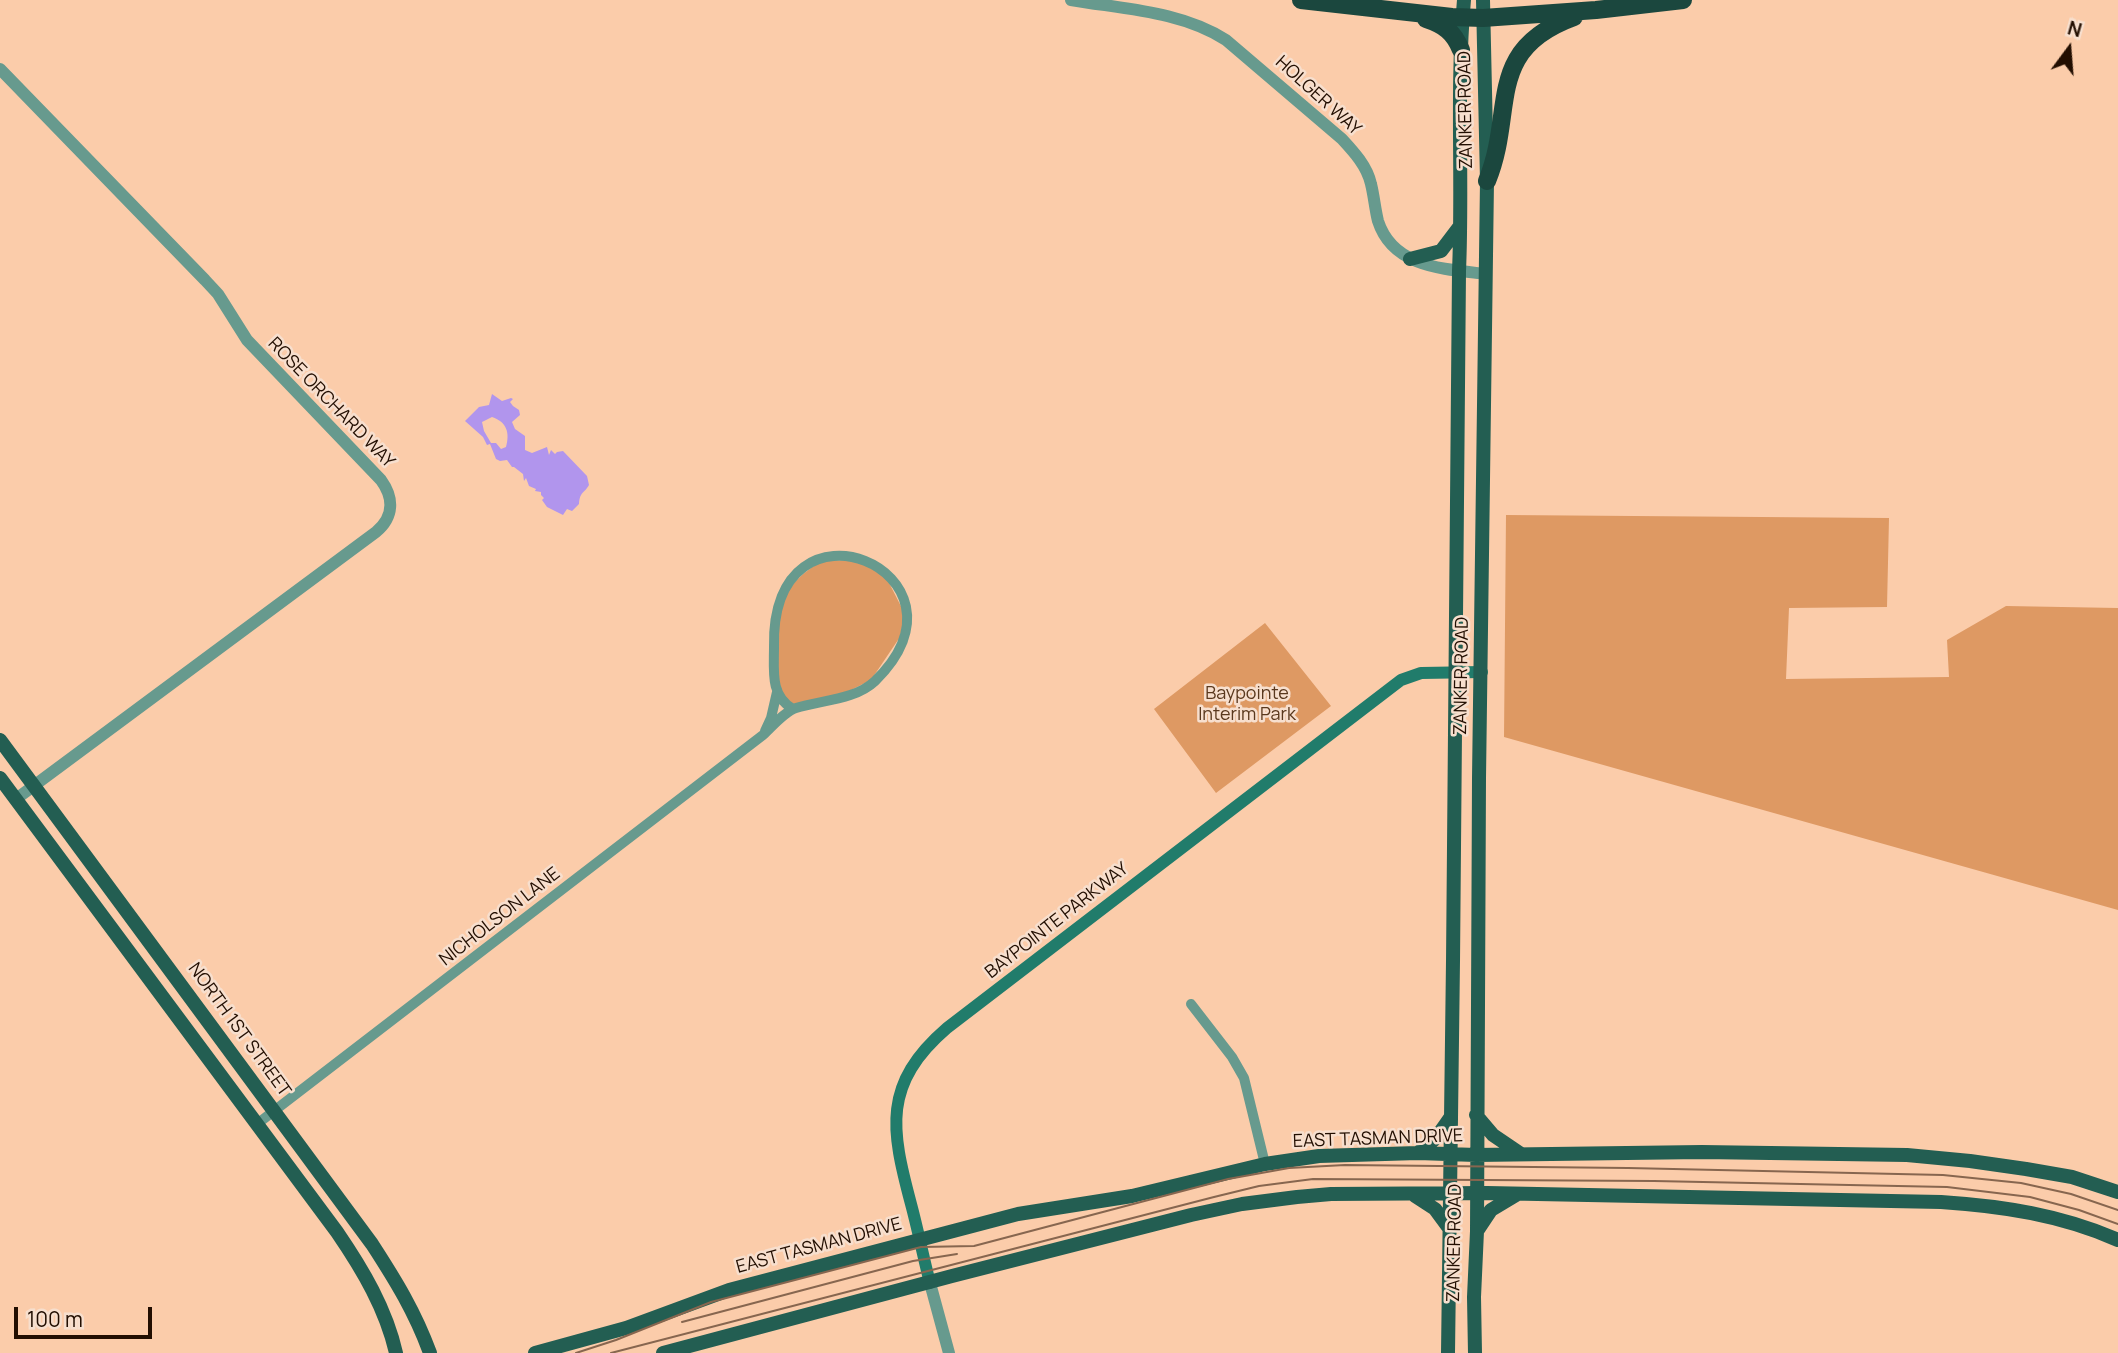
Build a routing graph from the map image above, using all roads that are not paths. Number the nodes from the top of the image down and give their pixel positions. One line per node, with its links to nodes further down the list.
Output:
1 (1071, 0): 13 (street, HOLGER WAY)
2 (1301, 0): 7 (highway)
3 (1483, 0): 8 (main road, ZANKER ROAD)
4 (1683, 0): 6 (highway)
5 (1463, 9): 7 (highway); 8 (highway); 9 (main road, ZANKER ROAD)
6 (1596, 10): 8 (highway); 11 (highway)
7 (1396, 11): 9 (highway)
8 (1483, 18): 11 (main road, ZANKER ROAD)
9 (1461, 50): 12 (main road, ZANKER ROAD)
10 (0, 69): 23 (street, ROSE ORCHARD WAY)
11 (1487, 181): 15 (main road, ZANKER ROAD)
12 (1461, 225): 13 (main road); 14 (main road, ZANKER ROAD)
13 (1410, 259): 14 (street, HOLGER WAY)
14 (1459, 271): 15 (street, HOLGER WAY); 16 (main road, ZANKER ROAD)
15 (1486, 274): 17 (main road, ZANKER ROAD)
16 (1455, 672): 17 (main road, BAYPOINTE PARKWAY); 28 (main road, ZANKER ROAD); 42 (main road, BAYPOINTE PARKWAY)
17 (1482, 672): 27 (main road, ZANKER ROAD)
18 (777, 692): 19 (street); 19 (street, NICHOLSON LANE); 20 (street, NICHOLSON LANE)
19 (793, 709): 20 (street, NICHOLSON LANE)
20 (763, 735): 26 (street, NICHOLSON LANE)
21 (0, 740): 23 (main road, NORTH 1ST STREET)
22 (0, 778): 24 (main road)
23 (34, 785): 24 (street, ROSE ORCHARD WAY); 26 (main road, NORTH 1ST STREET)
24 (16, 799): 29 (main road)
25 (1191, 1004): 34 (street)
26 (274, 1110): 29 (street, NICHOLSON LANE); 46 (main road, NORTH 1ST STREET)
27 (1476, 1115): 31 (main road); 33 (main road, ZANKER ROAD)
28 (1450, 1118): 30 (main road); 32 (main road, ZANKER ROAD)
29 (257, 1124): 45 (main road)
30 (1418, 1153): 32 (main road, EAST TASMAN DRIVE); 34 (main road, EAST TASMAN DRIVE)
31 (1521, 1154): 33 (main road, EAST TASMAN DRIVE); 35 (main road, EAST TASMAN DRIVE)
32 (1450, 1155): 33 (main road, EAST TASMAN DRIVE); 38 (main road, ZANKER ROAD)
33 (1476, 1155): 36 (main road, ZANKER ROAD)
34 (1265, 1164): 42 (main road, EAST TASMAN DRIVE)
35 (2118, 1192)
36 (1476, 1193): 38 (main road); 39 (main road); 41 (main road, ZANKER ROAD)
37 (1412, 1194): 38 (main road); 40 (main road); 44 (main road)
38 (1449, 1194): 40 (main road, ZANKER ROAD)
39 (1518, 1194): 41 (main road); 43 (main road)
40 (1449, 1228): 50 (main road, ZANKER ROAD)
41 (1476, 1231): 51 (main road, ZANKER ROAD)
42 (919, 1240): 44 (main road, BAYPOINTE PARKWAY); 47 (main road, EAST TASMAN DRIVE)
43 (2118, 1240)
44 (930, 1283): 48 (main road); 49 (street, BAYPOINTE PARKWAY)
45 (397, 1353)
46 (430, 1353)
47 (535, 1353)
48 (663, 1353)
49 (949, 1353)
50 (1448, 1353)
51 (1475, 1353)

